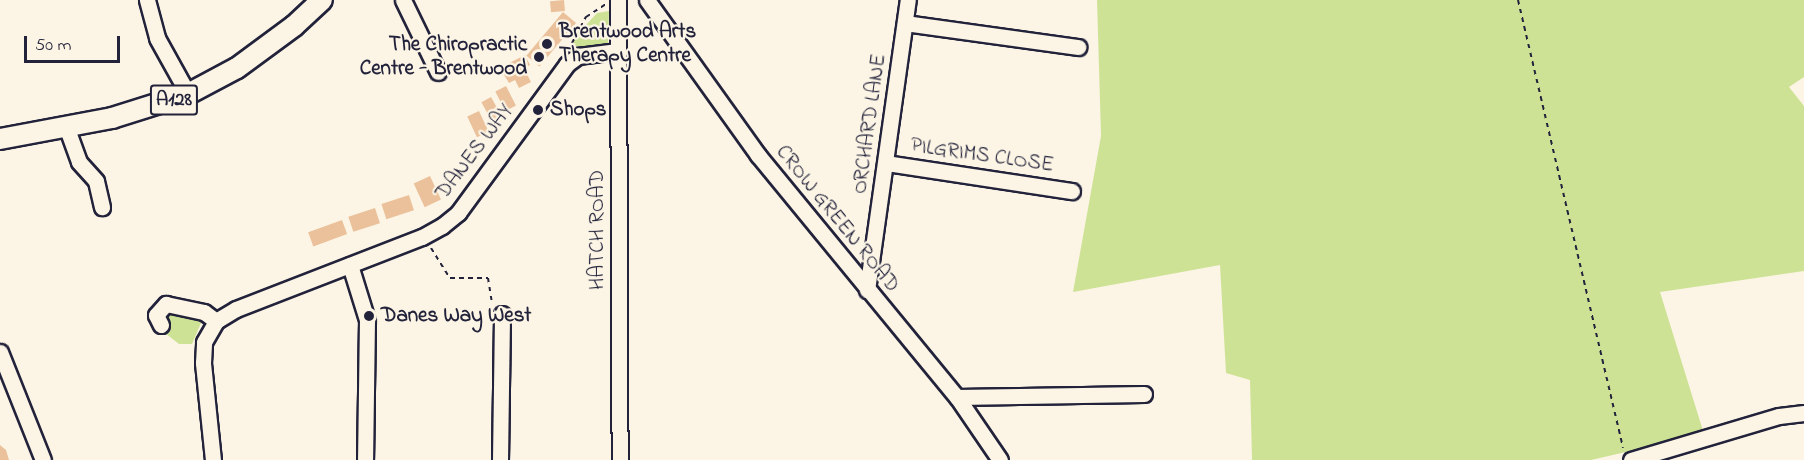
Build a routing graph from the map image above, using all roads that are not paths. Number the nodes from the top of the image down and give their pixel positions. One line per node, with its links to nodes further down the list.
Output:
1 (147, 0): 11 (street)
2 (322, 0): 11 (main road, A128)
3 (403, 0): 10 (street)
4 (618, 0): 9 (street, HATCH ROAD)
5 (647, 0): 18 (street, CROW GREEN ROAD)
6 (908, 0): 7 (street, ORCHARD LANE)
7 (905, 23): 8 (street); 14 (street, ORCHARD LANE)
8 (1078, 46)
9 (618, 51): 17 (street, DANES WAY); 31 (street, HATCH ROAD)
10 (438, 72)
11 (188, 94): 12 (main road, A128)
12 (66, 126): 13 (main road, A128); 16 (street)
13 (0, 139)
14 (886, 163): 15 (street, PILGRIMS CLOSE); 18 (street, ORCHARD LANE)
15 (1072, 191)
16 (102, 207)
17 (350, 265): 20 (street, DANES WAY); 29 (street)
18 (867, 290): 24 (street, CROW GREEN ROAD)
19 (502, 314): 30 (street)
20 (216, 321): 21 (street); 28 (street)
21 (161, 325)
22 (0, 352): 27 (street)
23 (1144, 394): 24 (street)
24 (957, 397): 32 (street, CROW GREEN ROAD)
25 (1804, 413): 26 (street)
26 (1627, 454)
27 (43, 460)
28 (213, 460)
29 (365, 460)
30 (500, 460)
31 (620, 460)
32 (1000, 460)

